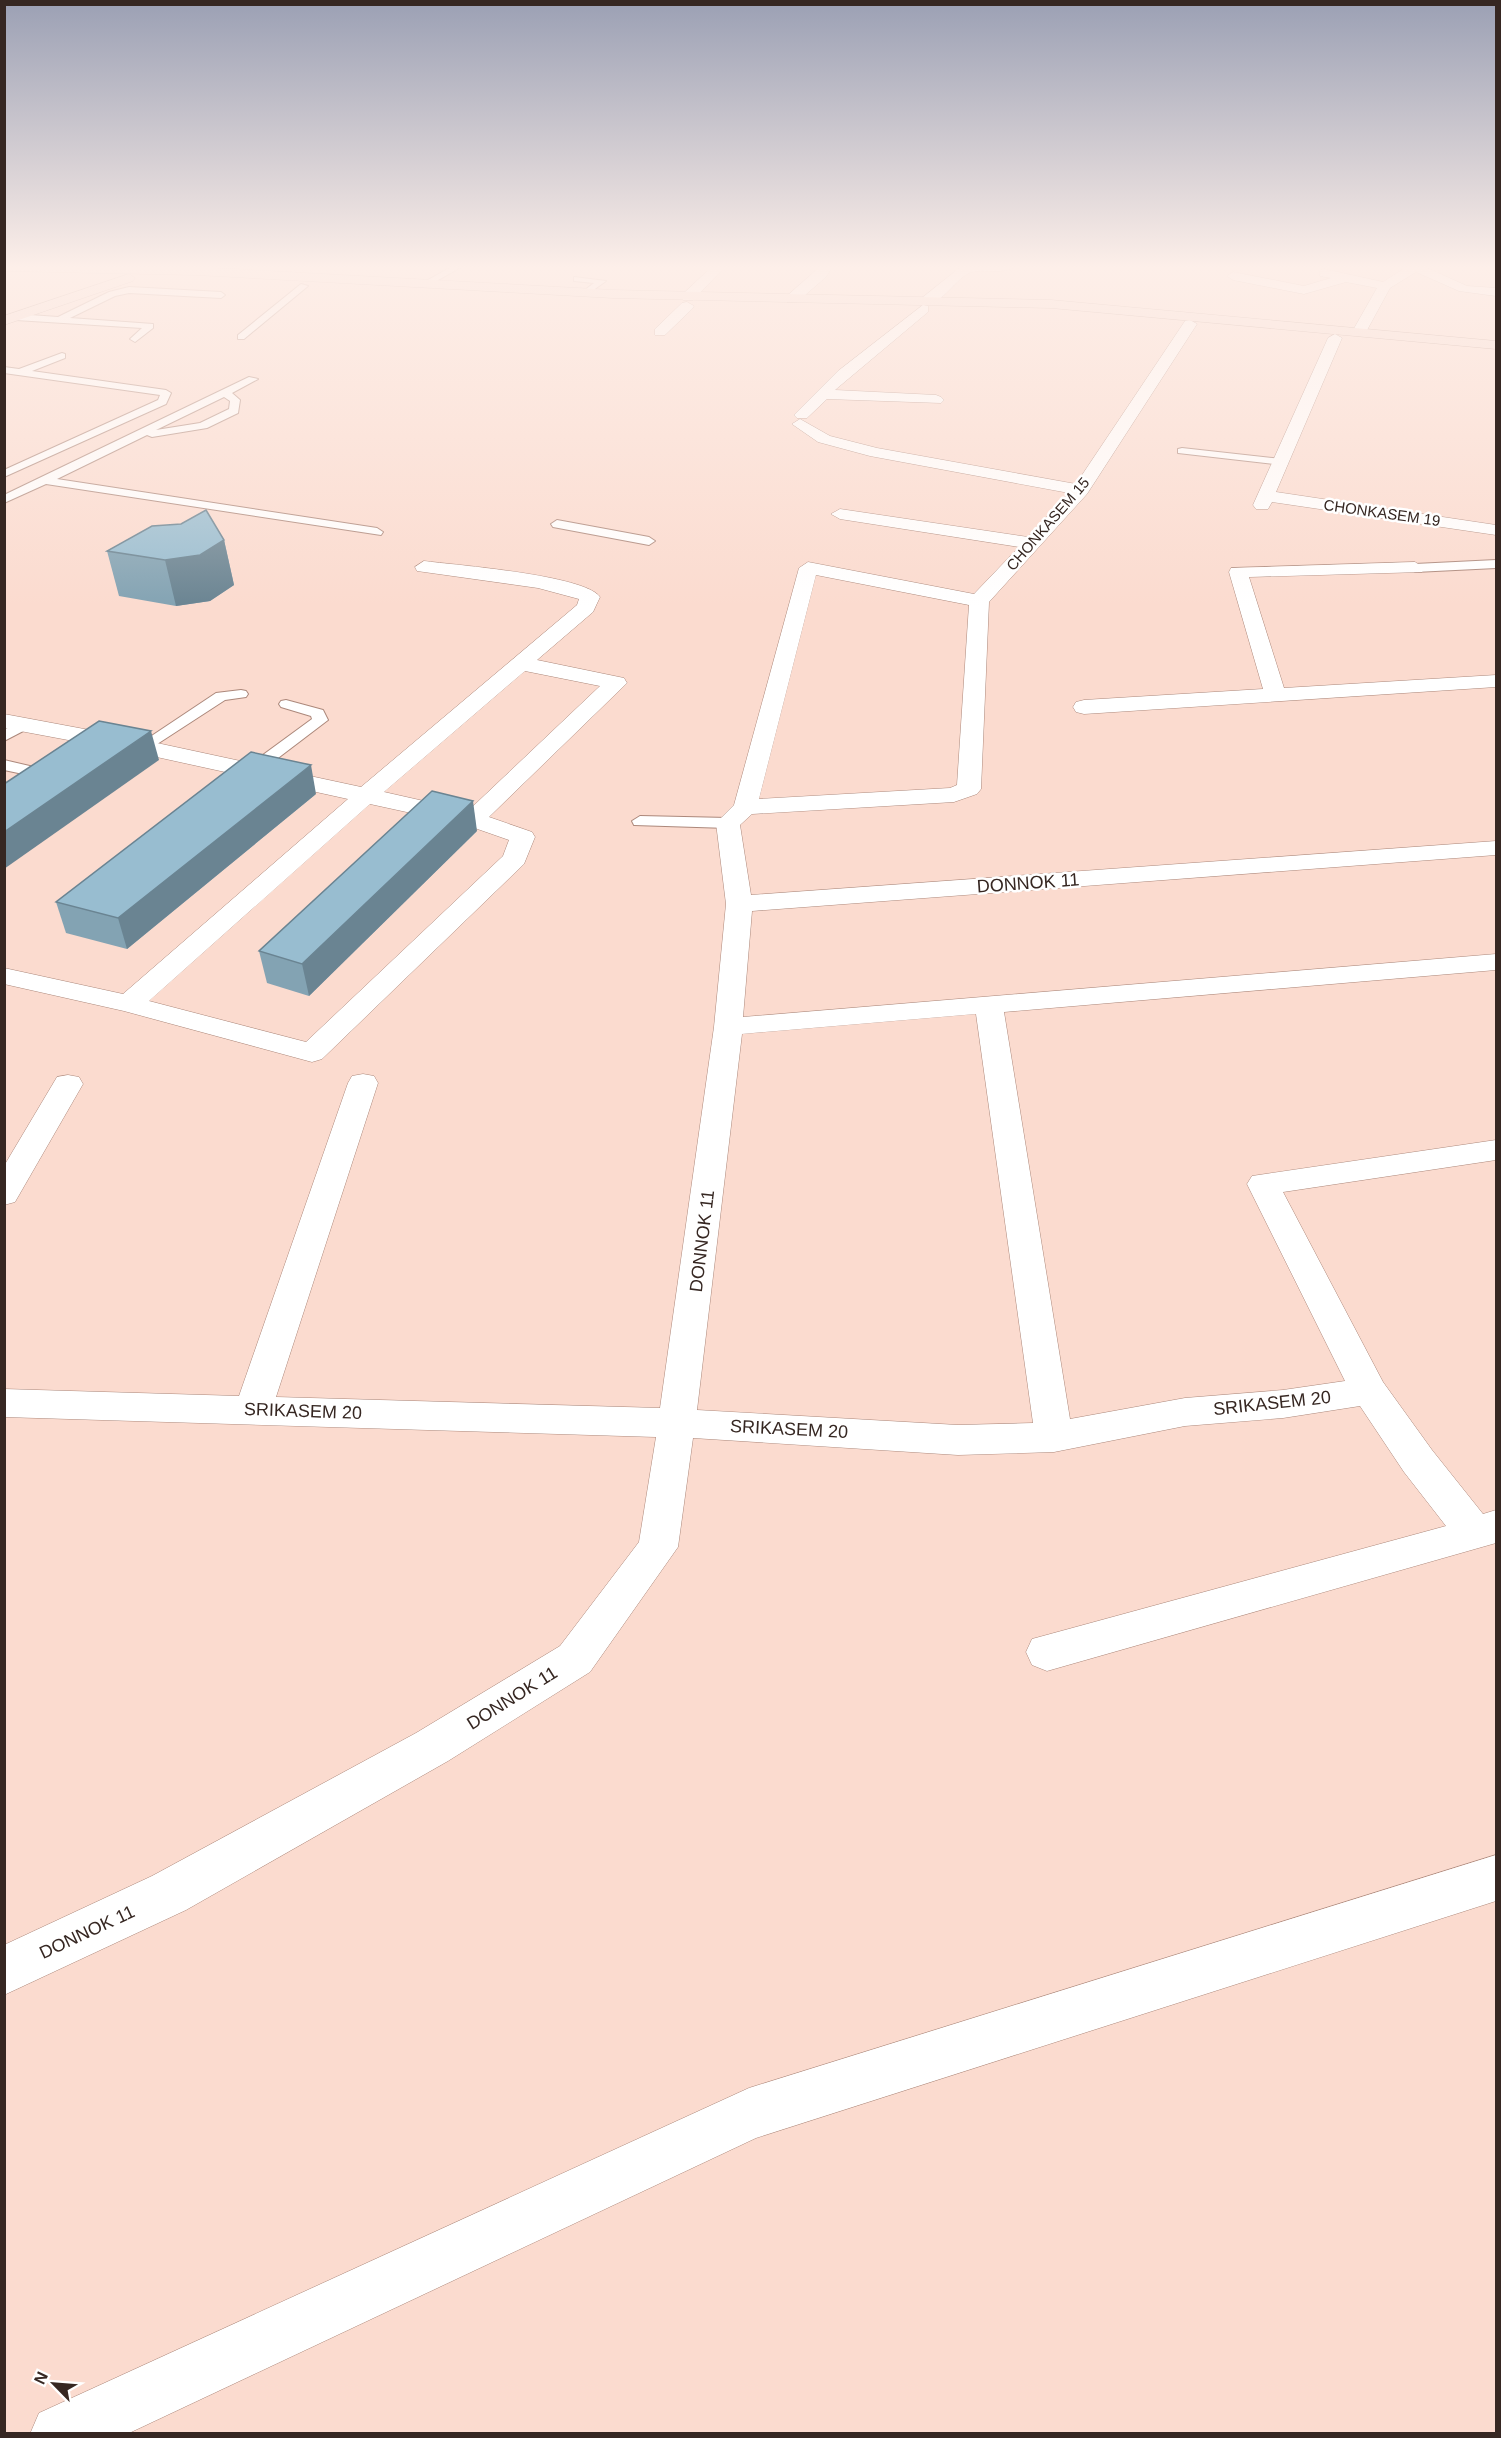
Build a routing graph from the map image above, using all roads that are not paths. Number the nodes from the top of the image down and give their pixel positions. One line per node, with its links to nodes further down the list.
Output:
1 (74, 380): 12 (lane)
2 (251, 380): 6 (lane)
3 (838, 380): 7 (street)
4 (1153, 380): 14 (street, CHONKASEM 15)
5 (1317, 380): 11 (street)
6 (224, 393): 9 (lane); 9 (lane)
7 (824, 394): 8 (street); 14 (street)
8 (936, 400)
9 (137, 435): 13 (lane)
10 (1182, 451): 11 (lane)
11 (1282, 462): 18 (street, CHONKASEM 19)
12 (4, 474)
13 (44, 480): 15 (lane); 19 (lane)
14 (1081, 490): 21 (street, CHONKASEM 15)
15 (4, 500)
16 (840, 514): 21 (street)
17 (558, 524): 20 (lane)
18 (1497, 530)
19 (377, 532)
20 (649, 541)
21 (1032, 543): 25 (street, CHONKASEM 15)
22 (1497, 564): 24 (lane)
23 (424, 567): 26 (street)
24 (1415, 568): 29 (street)
25 (980, 601): 38 (street); 38 (street)
26 (519, 663): 37 (street); 39 (street)
27 (1497, 681): 29 (street)
28 (241, 694): 33 (lane)
29 (1276, 696): 31 (street)
30 (286, 704): 35 (lane)
31 (1084, 707)
32 (11, 728): 33 (street)
33 (143, 747): 35 (street)
34 (4, 765): 36 (lane)
35 (251, 771): 37 (street)
36 (12, 780)
37 (364, 797): 39 (street); 45 (street)
38 (737, 815): 40 (lane); 42 (street)
39 (473, 819): 45 (street)
40 (640, 821)
41 (1497, 848): 42 (street, DONNOK 11)
42 (739, 904): 47 (street, DONNOK 11)
43 (1497, 962): 46 (street)
44 (4, 976): 45 (street)
45 (129, 1004)
46 (989, 1004): 47 (street); 56 (street)
47 (728, 1027): 55 (street, DONNOK 11)
48 (363, 1083): 54 (street)
49 (68, 1084): 51 (street)
50 (1497, 1150): 52 (street)
51 (4, 1194)
52 (1369, 1390): 56 (street, SRIKASEM 20); 57 (street)
53 (4, 1402): 54 (street, SRIKASEM 20)
54 (253, 1410): 55 (street, SRIKASEM 20)
55 (677, 1423): 56 (street, SRIKASEM 20); 60 (street, DONNOK 11)
56 (1054, 1437)
57 (1486, 1530): 58 (street)
58 (1047, 1652)
59 (1497, 1878): 61 (street)
60 (4, 1971)
61 (60, 2433)

